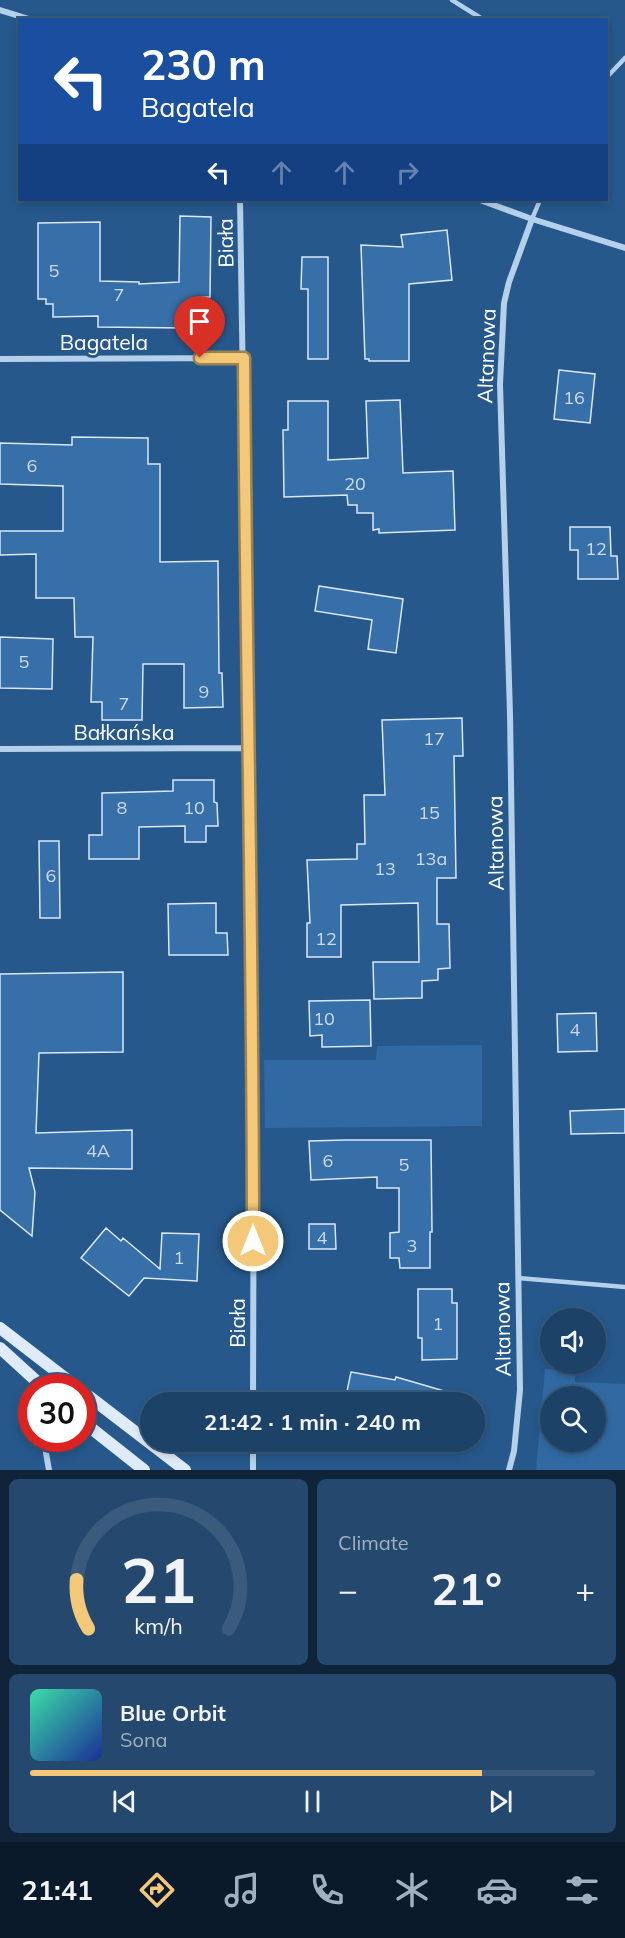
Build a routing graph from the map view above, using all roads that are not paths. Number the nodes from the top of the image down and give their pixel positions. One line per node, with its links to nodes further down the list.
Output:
1 (452, 0): 4 (lane)
2 (0, 10): 3 (street)
3 (26, 18)
4 (481, 18)
5 (625, 58): 6 (lane)
6 (608, 76)
7 (240, 201): 12 (street, Biała)
8 (483, 201): 10 (street)
9 (540, 201): 10 (lane)
10 (532, 219): 11 (street); 16 (street, Altanowa)
11 (625, 248)
12 (244, 358): 13 (street, Bagatela); 14 (street, Biała)
13 (0, 359)
14 (248, 748): 15 (street, Bałkańska); 22 (street, Biała)
15 (0, 749)
16 (518, 1278): 17 (lane); 31 (street, Altanowa)
17 (625, 1287)
18 (0, 1328): 21 (main road)
19 (0, 1348): 20 (main road)
20 (29, 1374)
21 (60, 1374)
22 (253, 1392)
23 (96, 1402): 29 (main road)
24 (96, 1432): 28 (main road)
25 (46, 1452): 27 (street)
26 (253, 1452): 30 (street)
27 (50, 1470)
28 (144, 1470)
29 (185, 1470)
30 (253, 1470)
31 (509, 1470)

